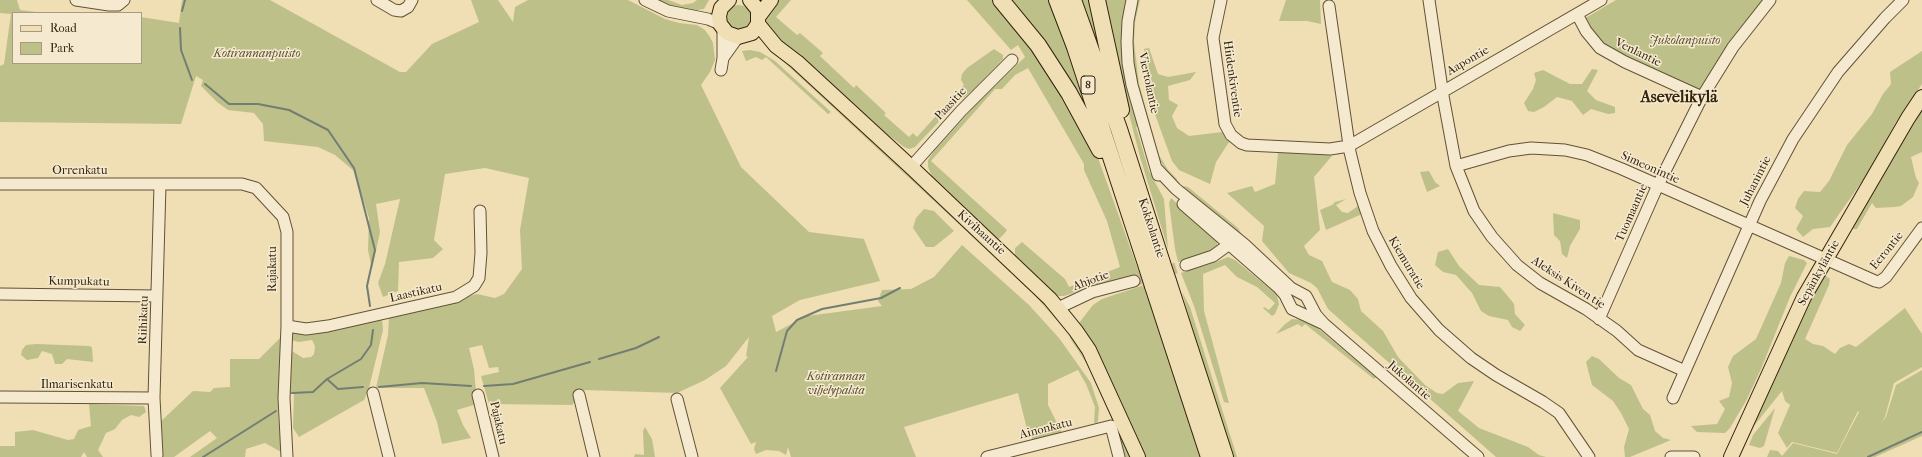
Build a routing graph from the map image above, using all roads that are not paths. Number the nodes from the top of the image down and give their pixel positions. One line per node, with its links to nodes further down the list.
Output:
1 (76, 0): 2 (street)
2 (124, 0)
3 (377, 0): 4 (street)
4 (412, 0)
5 (644, 0): 21 (street)
6 (751, 0): 22 (main road, Kivihaantie)
7 (771, 0): 22 (main road)
8 (1001, 0): 36 (highway)
9 (1057, 0): 36 (highway, Kokkolantie / 8)
10 (1073, 0): 32 (highway, Kokkolantie / 8)
11 (1097, 0): 32 (highway)
12 (1132, 0): 43 (street, Viertolantie)
13 (1221, 0): 33 (street, Hiidenkiventie)
14 (1429, 0): 29 (street, Aleksis Kiven tie)
15 (1601, 0): 20 (street, Aapontie)
16 (1770, 0): 30 (street, Tuomaantie)
17 (1903, 0): 41 (street, Juhanintie)
18 (725, 2): 21 (street); 23 (main road)
19 (1329, 6): 33 (street, Kiemuratie)
20 (1577, 14): 29 (street, Aapontie); 30 (street, Venlantie)
21 (691, 16): 23 (street)
22 (759, 20): 24 (main road); 25 (main road, Kivihaantie)
23 (722, 26): 24 (main road, Kivihaantie); 26 (street)
24 (742, 37): 25 (main road, Kivihaantie); 26 (street)
25 (776, 46): 35 (main road, Kivihaantie)
26 (723, 58): 28 (street)
27 (1012, 60): 35 (street, Paasitie)
28 (721, 70)
29 (1442, 91): 33 (street, Aapontie); 34 (street, Aleksis Kiven tie)
30 (1702, 97): 39 (street, Tuomaantie)
31 (1922, 97): 44 (main road, Sepänkyläntie)
32 (1119, 129): 74 (highway, Kokkolantie / 8, bridge)
33 (1349, 146): 76 (street, Kiemuratie)
34 (1456, 166): 39 (street, Simeonintie); 52 (street, Aleksis Kiven tie)
35 (911, 167): 50 (main road, Kivihaantie)
36 (1116, 172): 73 (highway, Kokkolantie / 8, bridge)
37 (0, 184): 38 (street, Orrenkatu)
38 (160, 185): 48 (street, Riihikatu); 54 (street, Rajakatu)
39 (1658, 185): 41 (street, Simeonintie); 52 (street, Tuomaantie)
40 (480, 211): 54 (street, Laastikatu)
41 (1749, 226): 44 (street, Simeonintie); 55 (street, Juhanintie)
42 (1922, 228): 44 (street, Eerontie)
43 (1233, 241): 45 (street); 49 (street, Jukolantie); 51 (street)
44 (1825, 260): 79 (main road, Sepänkyläntie)
45 (1186, 265)
46 (1134, 281): 50 (street, Ahjotie)
47 (0, 294): 48 (street, Kumpukatu)
48 (157, 296): 60 (street, Riihikatu)
49 (1305, 297): 51 (street); 51 (street); 53 (street, Jukolantie)
50 (1058, 308): 72 (main road, Kivihaantie)
51 (1294, 308): 53 (street, Jukolantie)
52 (1599, 319): 55 (street, Aleksis Kiven tie)
53 (1324, 324): 75 (street, Jukolantie)
54 (286, 326): 65 (street, Rajakatu)
55 (1685, 371): 61 (street, Juhanintie)
56 (373, 393): 66 (street)
57 (478, 395): 67 (street, Pajakatu)
58 (579, 395): 68 (street)
59 (0, 398): 60 (street, Ilmarisenkatu)
60 (154, 398): 64 (street, Riihikatu)
61 (1673, 398)
62 (677, 399): 69 (street)
63 (1021, 453): 70 (street, Ainonkatu); 71 (street, Ainonkatu)
64 (157, 455)
65 (287, 457)
66 (389, 457)
67 (493, 457)
68 (594, 457)
69 (692, 457)
70 (987, 457)
71 (1119, 457)
72 (1138, 457)
73 (1209, 457)
74 (1225, 457)
75 (1478, 457)
76 (1589, 457)
77 (1671, 457): 78 (street)
78 (1694, 457)
79 (1731, 457)

